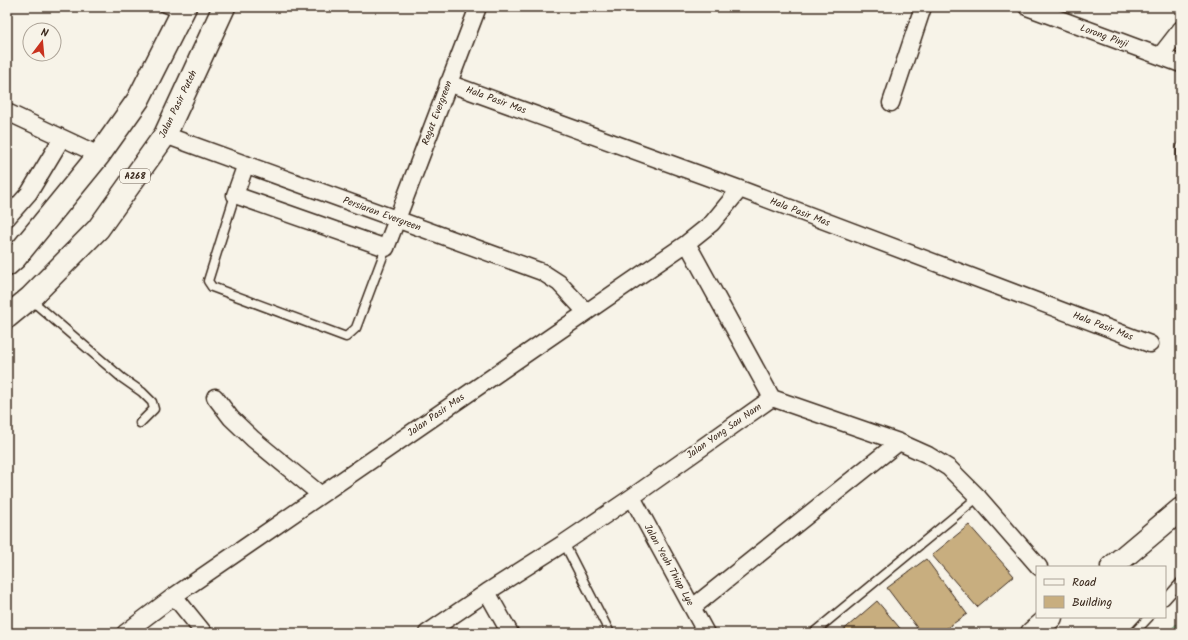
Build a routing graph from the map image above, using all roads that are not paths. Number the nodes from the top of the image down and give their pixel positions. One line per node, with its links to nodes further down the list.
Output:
1 (224, 7): 12 (main road, Jalan Pasir Puteh / A268)
2 (478, 7): 9 (street, Regat Evergreen)
3 (923, 7): 10 (street)
4 (1027, 7): 7 (street, Lorong Pinji)
5 (176, 10): 15 (main road)
6 (1181, 29): 7 (street)
7 (1160, 56): 8 (street, Lorong Pinji)
8 (1181, 64)
9 (448, 83): 18 (street, Hala Pasir Mas); 21 (street, Regat Evergreen)
10 (892, 103)
11 (7, 112): 13 (street)
12 (165, 135): 17 (street, Persiaran Evergreen); 25 (main road, Jalan Pasir Puteh / A268)
13 (62, 138): 15 (street); 20 (street)
14 (1181, 147): 16 (lane)
15 (99, 155): 24 (main road)
16 (1181, 158)
17 (246, 164): 19 (street); 21 (street, Persiaran Evergreen)
18 (740, 189): 22 (street, Jalan Pasir Mas); 28 (street, Hala Pasir Mas)
19 (235, 195): 23 (street); 23 (lane)
20 (7, 218)
21 (396, 219): 23 (street, Regat Evergreen); 26 (street, Persiaran Evergreen)
22 (687, 243): 26 (street, Jalan Pasir Mas); 30 (street)
23 (386, 248)
24 (7, 265)
25 (30, 298): 27 (main road, Jalan Pasir Puteh / A268); 31 (lane)
26 (586, 312): 33 (street, Jalan Pasir Mas)
27 (7, 317)
28 (1150, 344)
29 (215, 397): 33 (street)
30 (772, 398): 32 (street, Jalan Yong Sau Nam); 34 (street, Jalan Yong Sau Nam)
31 (140, 423)
32 (899, 442): 35 (street, Jalan Yong Sau Nam); 44 (street)
33 (321, 494): 42 (street, Jalan Pasir Mas)
34 (632, 497): 37 (street, Jalan Yong Sau Nam); 44 (street, Jalan Yeoh Thiap Lye)
35 (978, 497): 38 (street, Jalan Yong Sau Nam); 53 (lane)
36 (1181, 509): 39 (main road)
37 (564, 544): 41 (street, Jalan Yong Sau Nam); 51 (lane)
38 (1038, 566)
39 (1113, 566)
40 (1181, 582): 43 (lane)
41 (487, 592): 49 (street, Jalan Yong Sau Nam); 50 (street)
42 (174, 596): 47 (street, Jalan Pasir Mas); 48 (street)
43 (1166, 599)
44 (693, 607): 52 (street, Jalan Yeoh Thiap Lye)
45 (1050, 618): 54 (main road)
46 (1148, 618): 55 (lane)
47 (125, 633)
48 (204, 633)
49 (427, 633)
50 (510, 633)
51 (610, 633)
52 (706, 633)
53 (813, 633)
54 (1032, 633)
55 (1134, 633)

